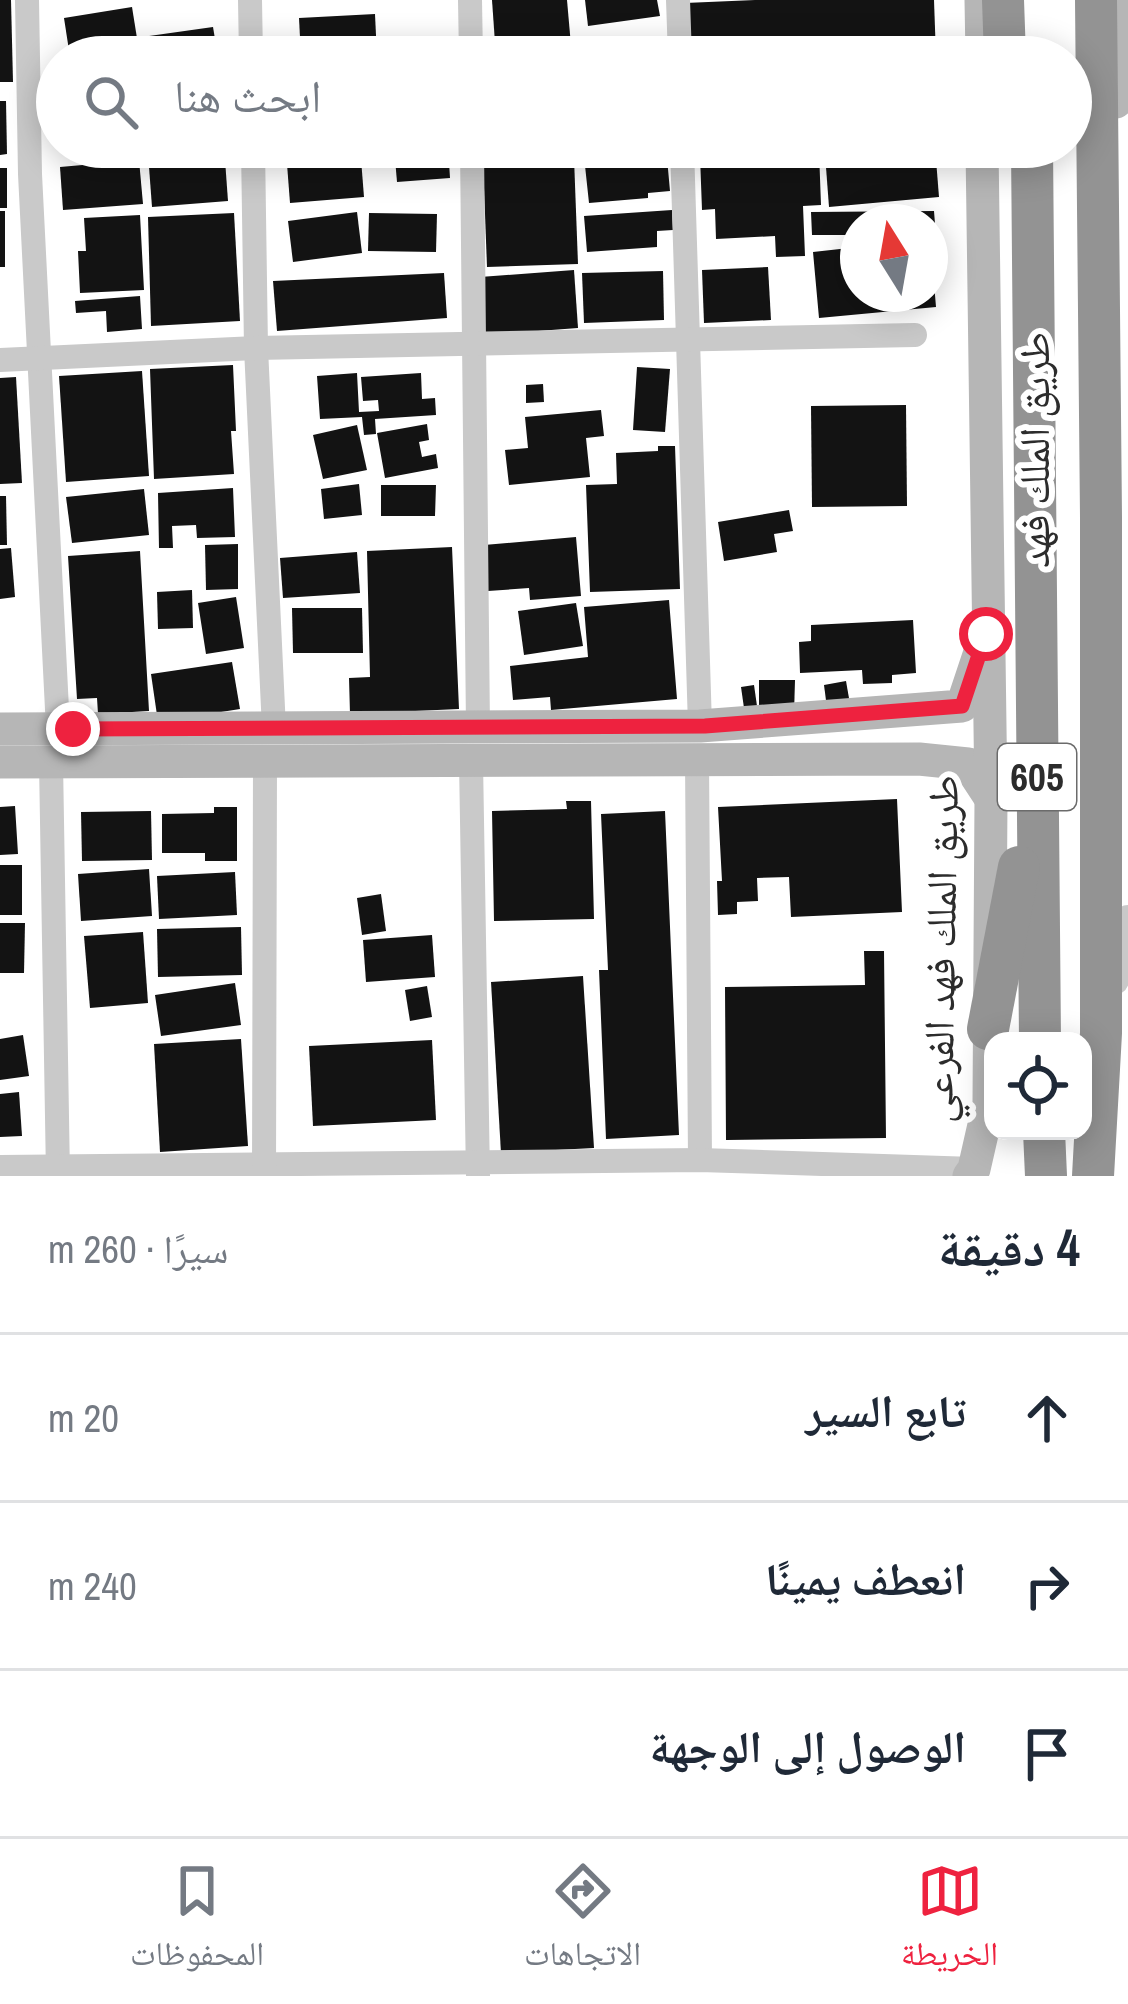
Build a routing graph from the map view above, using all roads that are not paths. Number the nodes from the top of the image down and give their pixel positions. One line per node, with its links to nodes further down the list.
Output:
1 (27, 0): 26 (street)
2 (250, 0): 10 (street)
3 (470, 0): 11 (street)
4 (678, 0): 12 (street)
5 (981, 0): 13 (main road)
6 (1003, 0): 14 (highway)
7 (1031, 0): 15 (highway)
8 (1096, 0): 29 (highway, طريق الملك فهد / 605)
9 (1120, 0): 29 (main road)
10 (251, 36)
11 (471, 36)
12 (679, 36)
13 (982, 36)
14 (1004, 36)
15 (1032, 36)
16 (253, 168): 25 (street)
17 (472, 168): 24 (street)
18 (683, 168): 23 (street)
19 (982, 168): 30 (main road, طريق الملك فهد الفرعي)
20 (1010, 168): 28 (highway)
21 (1032, 168): 28 (highway, طريق الملك فهد / 605)
22 (915, 335): 23 (street)
23 (688, 339): 24 (street); 32 (street)
24 (475, 344): 25 (street); 33 (street)
25 (256, 348): 26 (street); 35 (street)
26 (39, 358): 27 (street); 34 (street)
27 (0, 360)
28 (1035, 513): 37 (highway, طريق الملك فهد / 605)
29 (1101, 518): 42 (highway, طريق الملك فهد / 605)
30 (986, 634): 32 (main road); 38 (main road, طريق الملك فهد الفرعي)
31 (0, 729): 34 (main road)
32 (698, 743): 33 (main road); 38 (main road); 46 (street)
33 (469, 744): 35 (main road); 49 (street)
34 (54, 745): 35 (main road); 36 (main road); 50 (street)
35 (270, 745): 48 (street)
36 (0, 762)
37 (1036, 778): 40 (highway); 41 (highway, طريق الملك فهد / 605)
38 (991, 799): 40 (main road, طريق الملك فهد الفرعي)
39 (1128, 920): 42 (street)
40 (988, 1029): 51 (main road, طريق الملك فهد الفرعي)
41 (1037, 1032)
42 (1101, 1033): 43 (highway, طريق الملك فهد / 605)
43 (1096, 1112): 54 (highway, طريق الملك فهد / 605); 55 (main road)
44 (1029, 1140): 52 (main road)
45 (1044, 1140): 53 (highway)
46 (700, 1160): 49 (street); 51 (street)
47 (0, 1167): 50 (street)
48 (264, 1170): 49 (street); 50 (street)
49 (478, 1170)
50 (58, 1171)
51 (972, 1173)
52 (1027, 1176)
53 (1046, 1176)
54 (1093, 1176)
55 (1105, 1176)

